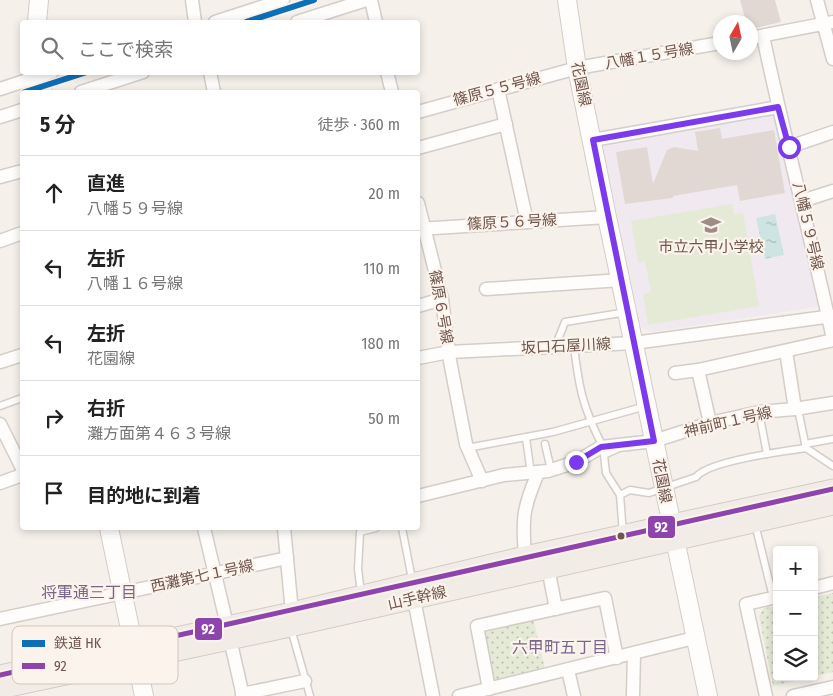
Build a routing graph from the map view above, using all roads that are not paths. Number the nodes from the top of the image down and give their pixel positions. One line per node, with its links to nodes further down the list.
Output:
1 (39, 0): 8 (street)
2 (192, 0): 9 (street)
3 (283, 0): 10 (street)
4 (366, 0): 11 (street)
5 (371, 0): 12 (street)
6 (566, 0): 18 (street, 花園線)
7 (817, 0): 13 (street)
8 (37, 20)
9 (195, 20)
10 (221, 20)
11 (303, 20)
12 (376, 20)
13 (829, 23): 14 (street); 17 (street)
14 (764, 36): 15 (street); 28 (street, 八幡５９号線)
15 (758, 37)
16 (713, 44): 18 (street, 八幡１５号線)
17 (833, 60)
18 (577, 68): 24 (street, 篠原５５号線); 34 (street, 花園線)
19 (134, 75): 25 (street)
20 (211, 75): 26 (street)
21 (388, 75): 27 (street)
22 (44, 78): 23 (street)
23 (0, 89)
24 (498, 89): 30 (street, 篠原５５号線); 32 (street)
25 (87, 90)
26 (214, 90)
27 (392, 90)
28 (778, 107): 34 (street); 36 (street, 八幡５９号線)
29 (20, 111): 31 (street)
30 (420, 111)
31 (0, 117)
32 (506, 124): 35 (street); 42 (street)
33 (833, 132): 36 (street)
34 (593, 140): 41 (street, 花園線)
35 (420, 147)
36 (789, 147): 40 (street, 八幡５９号線)
37 (20, 172): 38 (street)
38 (0, 177)
39 (833, 191): 40 (street)
40 (802, 201): 49 (street, 八幡５９号線)
41 (607, 217): 42 (street, 篠原５６号線); 46 (street, 花園線)
42 (527, 222): 43 (street, 篠原５６号線)
43 (420, 228): 48 (street, 篠原６号線)
44 (20, 234): 45 (street)
45 (0, 241)
46 (622, 280): 47 (street); 51 (street, 花園線)
47 (486, 289)
48 (442, 299): 50 (street); 58 (street, 篠原６号線)
49 (829, 300): 52 (street, 八幡５９号線)
50 (420, 305)
51 (628, 312): 54 (street, 花園線); 56 (lane)
52 (831, 316): 53 (street, 八幡５９号線); 54 (street, 坂口石屋川線)
53 (833, 340): 57 (street)
54 (634, 343): 55 (street, 坂口石屋川線); 67 (street, 花園線)
55 (574, 346): 56 (street, 坂口石屋川線); 70 (lane)
56 (555, 347): 58 (street, 坂口石屋川線)
57 (786, 351): 62 (street); 68 (street)
58 (449, 352): 60 (street, 坂口石屋川線); 80 (street, 篠原６号線)
59 (20, 356): 61 (street)
60 (420, 358)
61 (0, 362)
62 (698, 370): 63 (street); 71 (street)
63 (675, 374)
64 (20, 399): 66 (lane)
65 (833, 403): 68 (street, 神前町１号線)
66 (0, 406)
67 (647, 406): 70 (lane); 75 (street, 花園線)
68 (796, 409): 69 (street, 神前町１号線); 78 (lane)
69 (759, 412): 71 (street, 神前町１号線); 81 (lane)
70 (590, 421): 73 (lane); 79 (lane)
71 (710, 423): 75 (street, 神前町１号線)
72 (0, 424): 82 (street)
73 (526, 438): 80 (lane); 85 (lane)
74 (833, 439): 78 (lane)
75 (654, 441): 76 (street, 神前町１号線); 89 (street, 花園線)
76 (627, 443): 79 (street, 神前町１号線); 91 (lane)
77 (545, 444): 84 (lane)
78 (805, 446): 81 (lane); 83 (lane)
79 (603, 447): 84 (street, 神前町１号線)
80 (467, 448): 87 (street, 篠原６号線)
81 (767, 454): 89 (lane)
82 (20, 464)
83 (833, 466)
84 (551, 470): 85 (street, 神前町１号線)
85 (534, 473): 87 (street, 神前町１号線); 102 (street)
86 (20, 476): 88 (street)
87 (482, 481): 92 (street, 神前町１号線)
88 (0, 483)
89 (664, 488): 91 (lane); 100 (street, 花園線)
90 (833, 489): 100 (main road, 山手幹線)
91 (620, 495): 101 (lane)
92 (420, 496)
93 (833, 505): 94 (main road, 山手幹線)
94 (755, 522): 100 (main road, 山手幹線); 110 (lane)
95 (109, 530): 111 (street)
96 (204, 530): 105 (street)
97 (284, 530): 103 (street)
98 (368, 530): 108 (lane)
99 (402, 530): 106 (lane)
100 (672, 533): 101 (main road, 山手幹線); 104 (main road, 山手幹線); 119 (street, 花園線)
101 (623, 535): 102 (main road, 山手幹線)
102 (525, 556): 116 (main road, 山手幹線)
103 (287, 558): 105 (street, 西灘第七１号線); 116 (street)
104 (548, 568): 113 (main road, 山手幹線); 114 (street)
105 (215, 573): 111 (street, 西灘第七１号線); 118 (street)
106 (411, 574)
107 (833, 583): 109 (street)
108 (360, 586)
109 (818, 587)
110 (773, 591)
111 (123, 593): 115 (street, 西灘第七１号線); 117 (street)
112 (773, 597): 136 (street)
113 (414, 599): 116 (main road, 山手幹線); 131 (street)
114 (556, 609): 122 (street); 128 (street)
115 (0, 619)
116 (291, 620): 118 (main road, 山手幹線); 124 (lane)
117 (129, 626)
118 (229, 632): 120 (main road, 山手幹線); 129 (street)
119 (694, 638): 121 (street); 135 (street, 花園線)
120 (178, 643)
121 (634, 654): 122 (street); 134 (street)
122 (617, 658): 123 (street)
123 (568, 670): 128 (street); 133 (street)
124 (305, 681): 129 (street); 130 (lane)
125 (19, 684): 127 (main road, 山手幹線)
126 (833, 687): 137 (street)
127 (0, 689)
128 (489, 689): 132 (street)
129 (243, 695)
130 (310, 696)
131 (434, 696)
132 (459, 696)
133 (574, 696)
134 (633, 696)
135 (708, 696)
136 (766, 696)
137 (793, 696)

